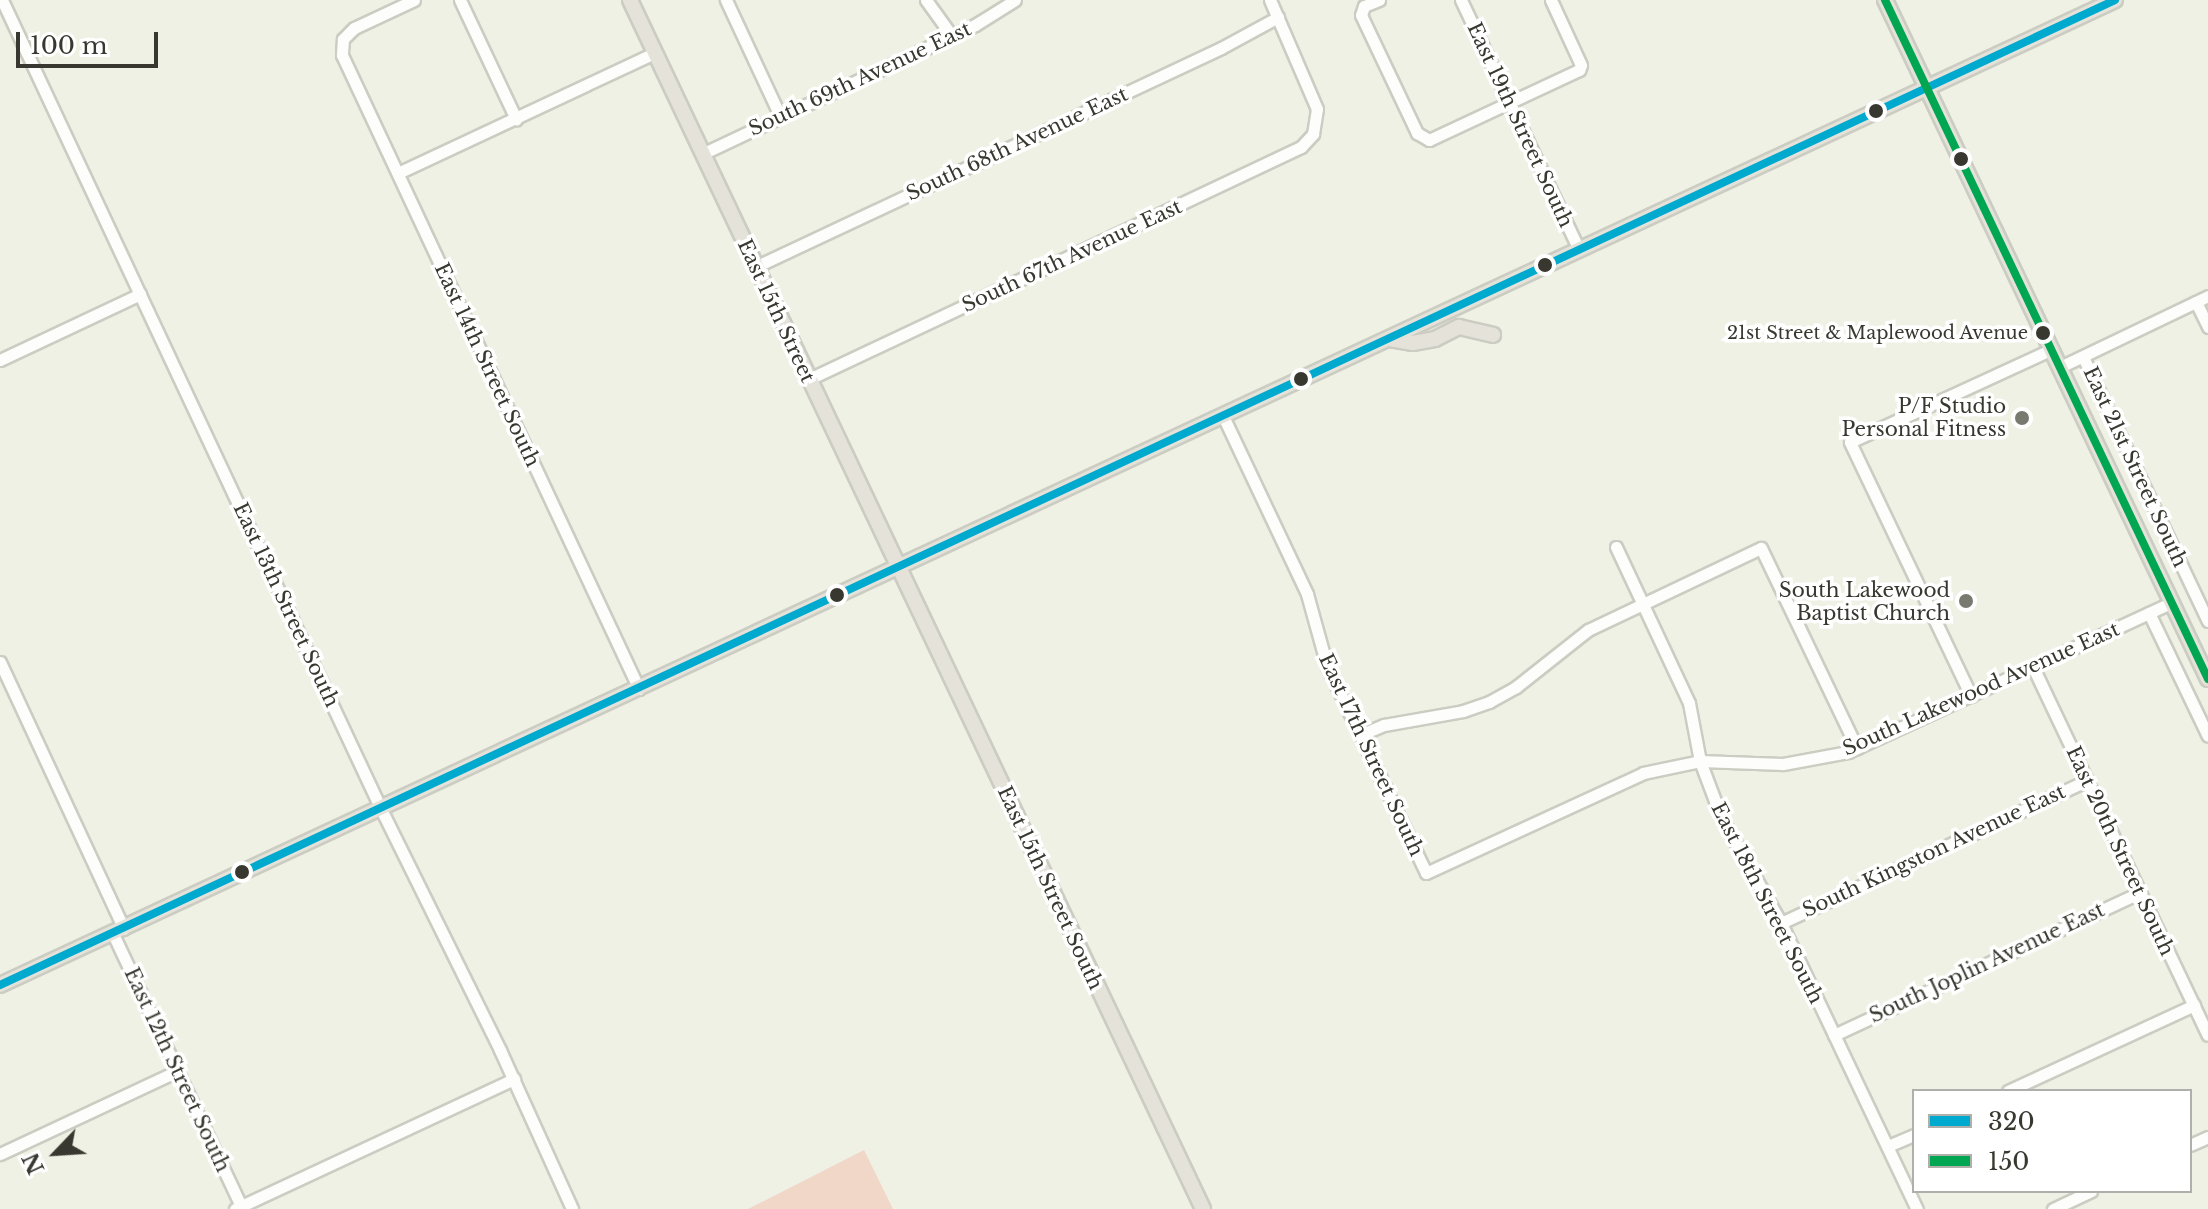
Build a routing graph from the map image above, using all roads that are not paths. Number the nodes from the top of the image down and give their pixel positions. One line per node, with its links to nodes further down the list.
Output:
1 (2, 0): 25 (street, East 13th Street South)
2 (414, 0): 22 (street, East 14th Street South)
3 (460, 0): 20 (street)
4 (630, 0): 16 (main road)
5 (726, 0): 19 (street)
6 (926, 0): 15 (street)
7 (1015, 0): 15 (street, South 69th Avenue East)
8 (1270, 0): 14 (street)
9 (1379, 0): 18 (street)
10 (1461, 0): 18 (street, East 19th Street South)
11 (1551, 0): 18 (street)
12 (1885, 0): 17 (main road, East 21st Street South)
13 (2115, 0): 17 (main road)
14 (1278, 17): 24 (street, South 68th Avenue East); 35 (street, South 67th Avenue East)
15 (952, 36): 19 (street, South 69th Avenue East)
16 (654, 53): 20 (street); 21 (main road, East 15th Street)
17 (1927, 88): 23 (main road); 31 (main road, East 21st Street South)
18 (1511, 104): 23 (street, East 19th Street South)
19 (780, 116): 21 (street, South 69th Avenue East)
20 (516, 119): 22 (street)
21 (702, 154): 24 (main road, East 15th Street)
22 (398, 173): 46 (street, East 14th Street South)
23 (1579, 250): 30 (main road)
24 (755, 267): 35 (main road, East 15th Street)
25 (140, 294): 33 (street); 53 (street, East 13th Street South)
26 (2208, 296): 27 (street)
27 (2196, 302): 28 (street); 32 (street)
28 (2208, 327)
29 (1493, 335): 30 (main road)
30 (1389, 339): 36 (main road)
31 (2052, 349): 34 (main road, East 21st Street South); 47 (street)
32 (2083, 357): 34 (street); 42 (street, East 21st Street South)
33 (0, 360)
34 (2060, 367): 39 (main road, East 21st Street South)
35 (807, 380): 38 (main road, East 15th Street)
36 (1223, 416): 38 (main road); 48 (street, East 17th Street South)
37 (1616, 547): 40 (street, East 18th Street South)
38 (899, 567): 46 (main road); 71 (main road, East 15th Street South)
39 (2172, 602): 41 (street, South Lakewood Avenue East); 45 (main road, East 21st Street South)
40 (1643, 603): 48 (street); 50 (street); 51 (street, East 18th Street South)
41 (2149, 613): 44 (street, South Lakewood Avenue East); 49 (street)
42 (2208, 621)
43 (0, 662): 57 (street, East 12th Street South)
44 (2033, 667): 47 (street, South Lakewood Avenue East); 52 (street, East 20th Street South)
45 (2208, 679)
46 (639, 689): 53 (main road)
47 (1971, 696): 50 (street, South Lakewood Avenue East)
48 (1360, 735): 54 (street, East 17th Street South)
49 (2208, 736)
50 (1857, 748): 51 (street, South Lakewood Avenue East)
51 (1700, 761): 54 (street, South Lakewood Avenue East); 56 (street, East 18th Street South)
52 (2087, 780): 55 (street, East 20th Street South); 56 (street, South Kingston Avenue East)
53 (381, 809): 57 (main road); 63 (street, East 13th Street South)
54 (1426, 873)
55 (2140, 892): 59 (street, East 20th Street South); 60 (street, South Joplin Avenue East)
56 (1781, 923): 60 (street, East 18th Street South)
57 (118, 931): 58 (main road); 62 (street, East 12th Street South)
58 (0, 985)
59 (2194, 1005): 61 (street, East 20th Street South); 64 (street)
60 (1834, 1035): 66 (street, East 18th Street South)
61 (2208, 1035)
62 (177, 1071): 67 (street); 69 (street, East 12th Street South)
63 (514, 1079): 69 (street); 70 (street, East 13th Street South)
64 (2012, 1089)
65 (1912, 1136): 66 (street)
66 (1888, 1146): 72 (street, East 18th Street South)
67 (0, 1154)
68 (2087, 1193): 73 (street)
69 (238, 1208)
70 (572, 1209)
71 (1203, 1209)
72 (1917, 1209)
73 (2053, 1209)

